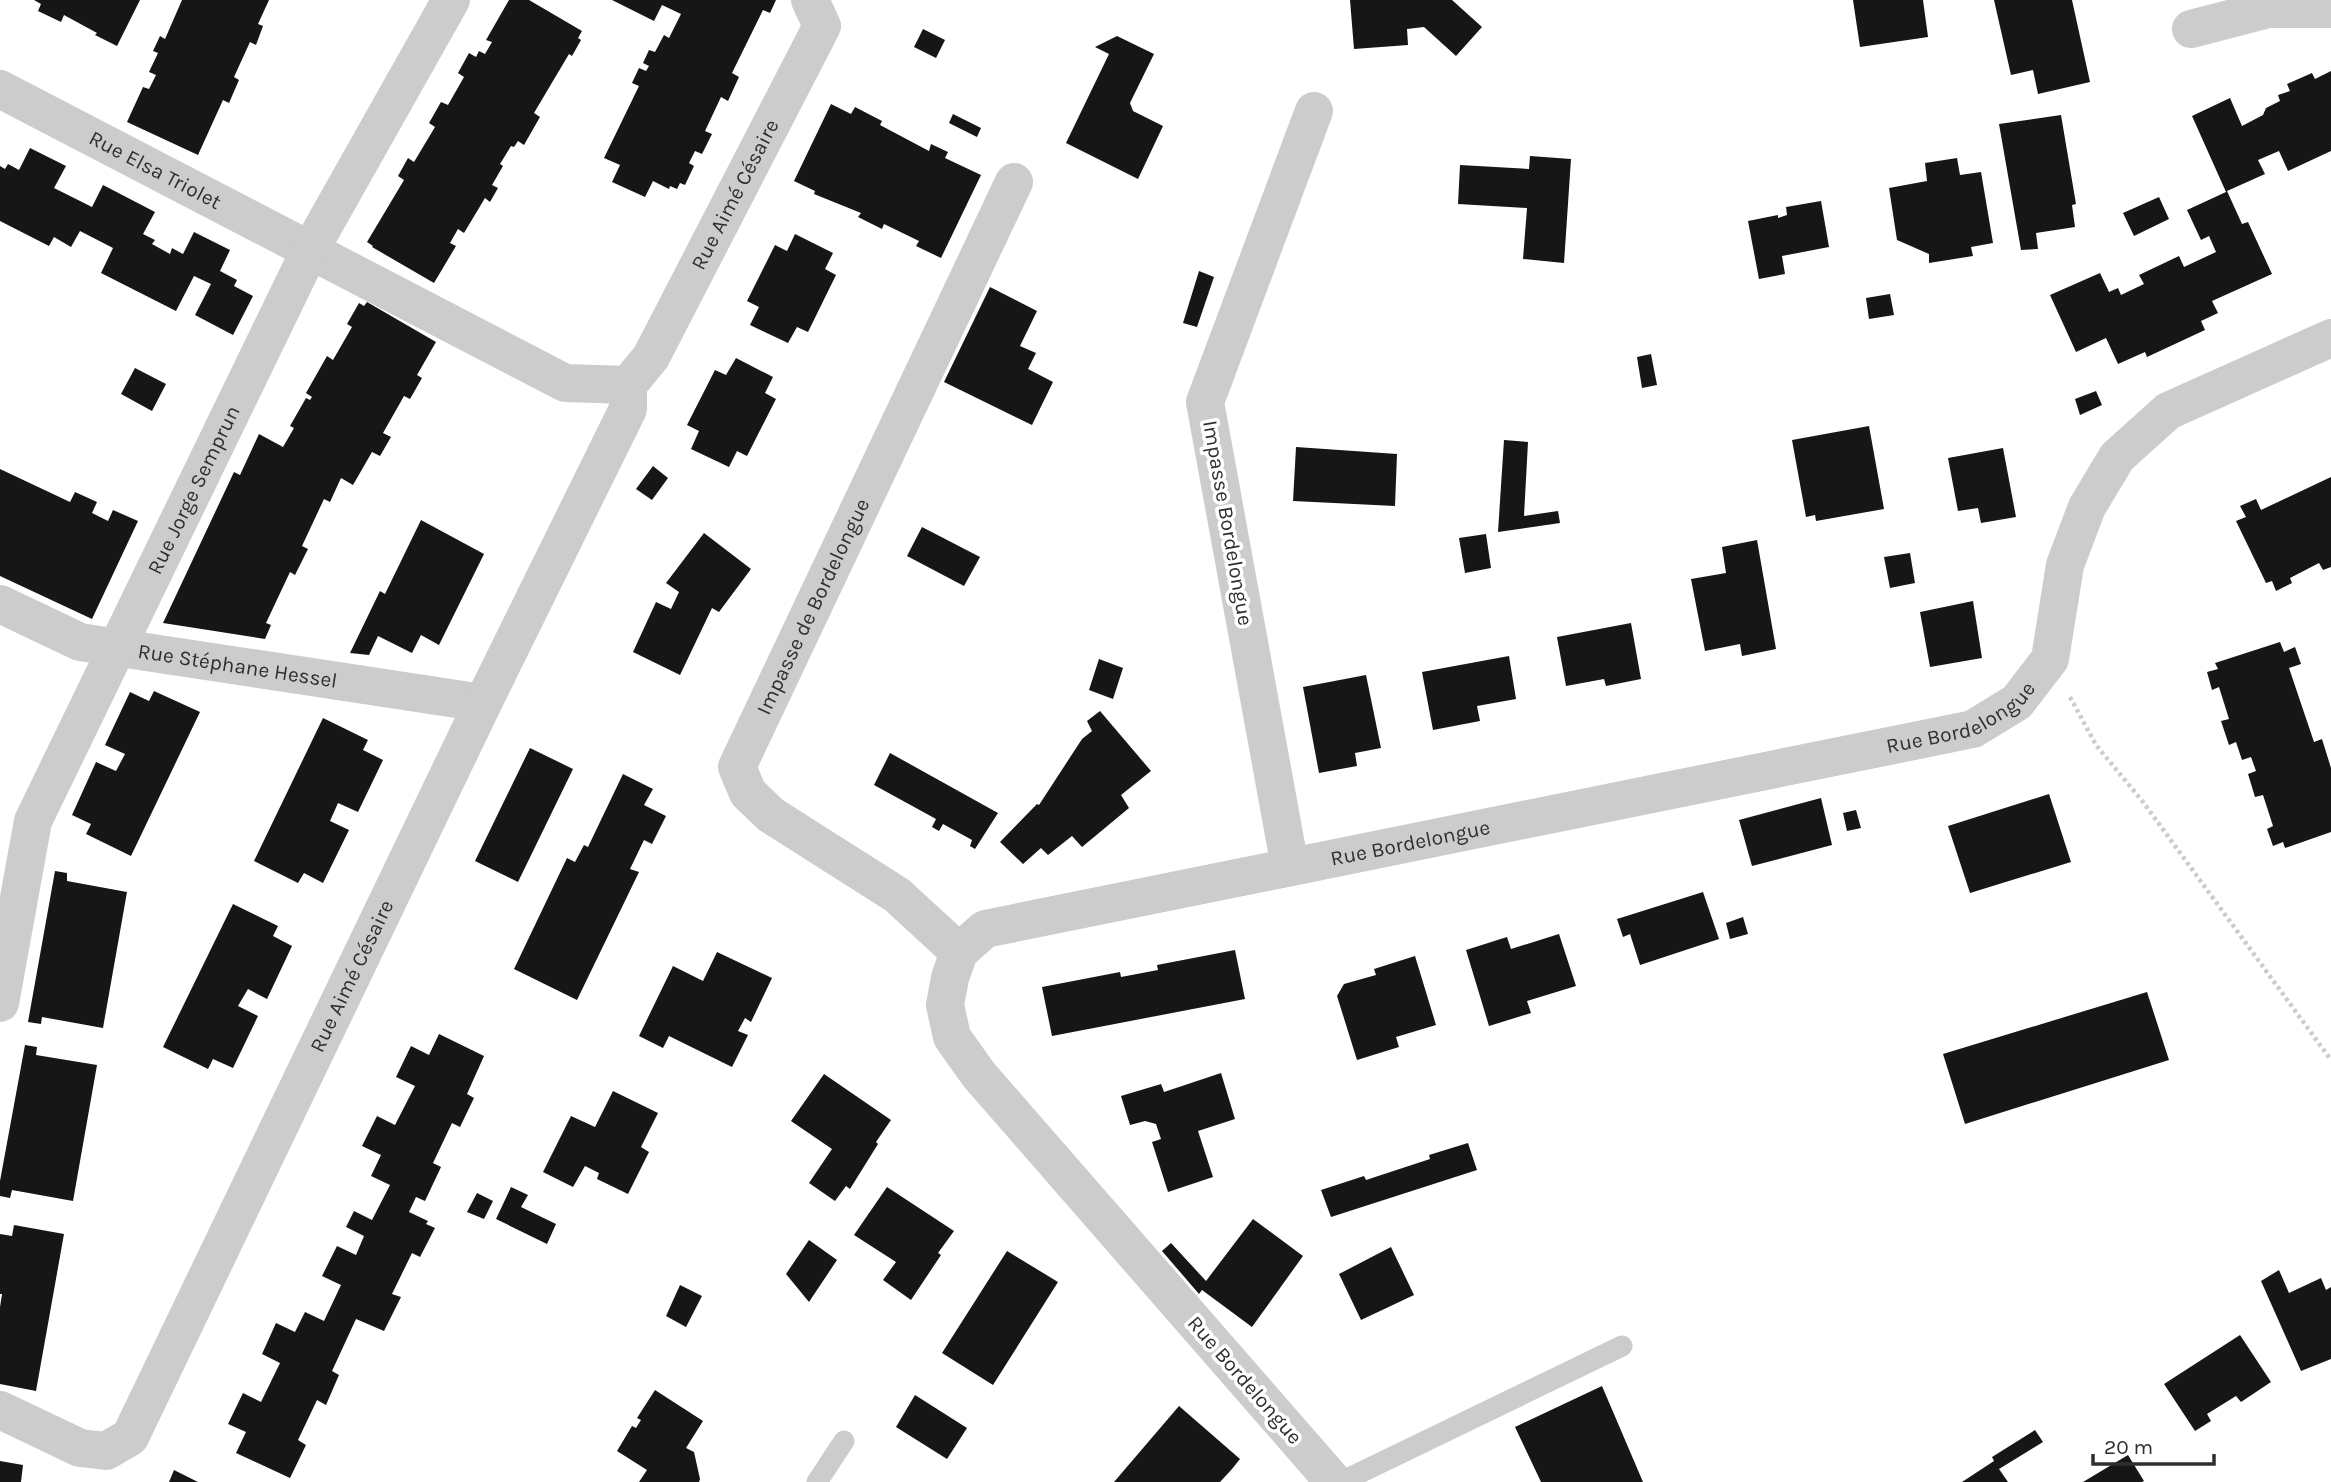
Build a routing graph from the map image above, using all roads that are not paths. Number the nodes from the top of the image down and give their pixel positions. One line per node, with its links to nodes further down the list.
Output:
1 (451, 0): 8 (street, Rue Jorge Semprun)
2 (810, 0): 10 (street, Rue Aimé Césaire)
3 (2331, 9): 4 (street)
4 (2190, 29)
5 (0, 89): 8 (street, Rue Elsa Triolet)
6 (1314, 111): 14 (street, Impasse Bordelongue)
7 (1014, 182): 15 (street, Impasse de Bordelongue)
8 (310, 250): 10 (street); 12 (street, Rue Jorge Semprun)
9 (2331, 338): 14 (street, Rue Bordelongue)
10 (628, 385): 13 (street, Rue Aimé Césaire)
11 (0, 604): 12 (street, Rue Stéphane Hessel)
12 (117, 648): 13 (street, Rue Stéphane Hessel); 16 (street, Rue Jorge Semprun)
13 (484, 704): 18 (street, Rue Aimé Césaire)
14 (1290, 867): 15 (street, Rue Bordelongue)
15 (959, 952): 21 (street, Rue Bordelongue)
16 (0, 1003)
17 (1622, 1346): 22 (lane)
18 (0, 1410)
19 (844, 1441): 20 (lane)
20 (817, 1482)
21 (1334, 1482)
22 (1341, 1482)

